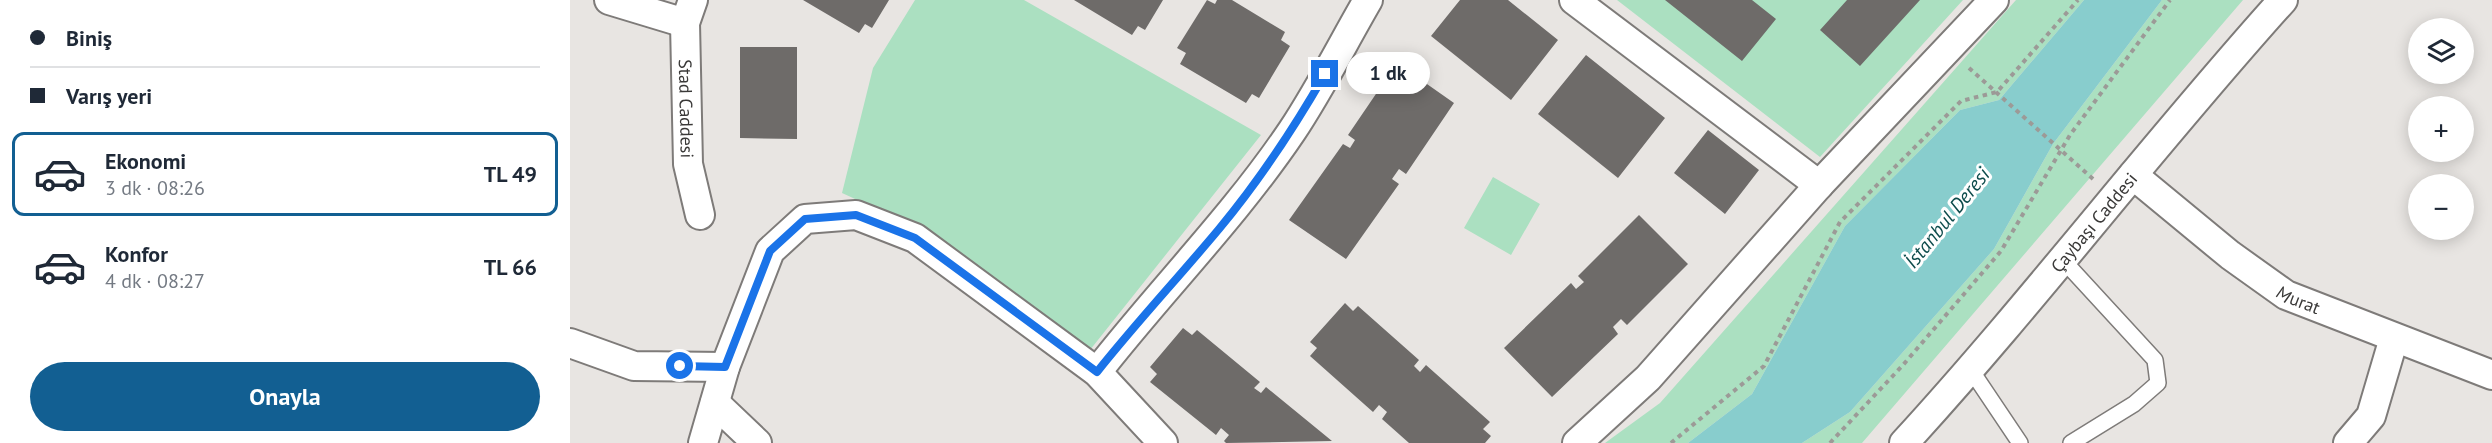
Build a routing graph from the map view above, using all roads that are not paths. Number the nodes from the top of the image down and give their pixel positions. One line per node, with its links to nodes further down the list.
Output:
1 (609, 0): 6 (street)
2 (1368, 0): 15 (street)
3 (1574, 0): 8 (street)
4 (1994, 0): 8 (street)
5 (2283, 0): 7 (street, Çaybaşı Caddesi)
6 (689, 12): 9 (street, Stad Caddesi)
7 (2133, 176): 10 (street, Çaybaşı Caddesi); 11 (street, Murat)
8 (1818, 185): 21 (street)
9 (700, 215)
10 (2062, 260): 14 (street, Çaybaşı Caddesi); 24 (lane)
11 (2394, 338): 16 (street, Murat); 25 (street)
12 (570, 343): 13 (street)
13 (725, 367): 15 (street); 17 (street)
14 (1971, 370): 22 (street, Çaybaşı Caddesi); 23 (lane)
15 (1097, 372): 20 (street)
16 (2492, 375)
17 (715, 403): 18 (street); 19 (street)
18 (703, 443)
19 (757, 443)
20 (1163, 443)
21 (1577, 443)
22 (1904, 443)
23 (2020, 443)
24 (2071, 443)
25 (2348, 443)

